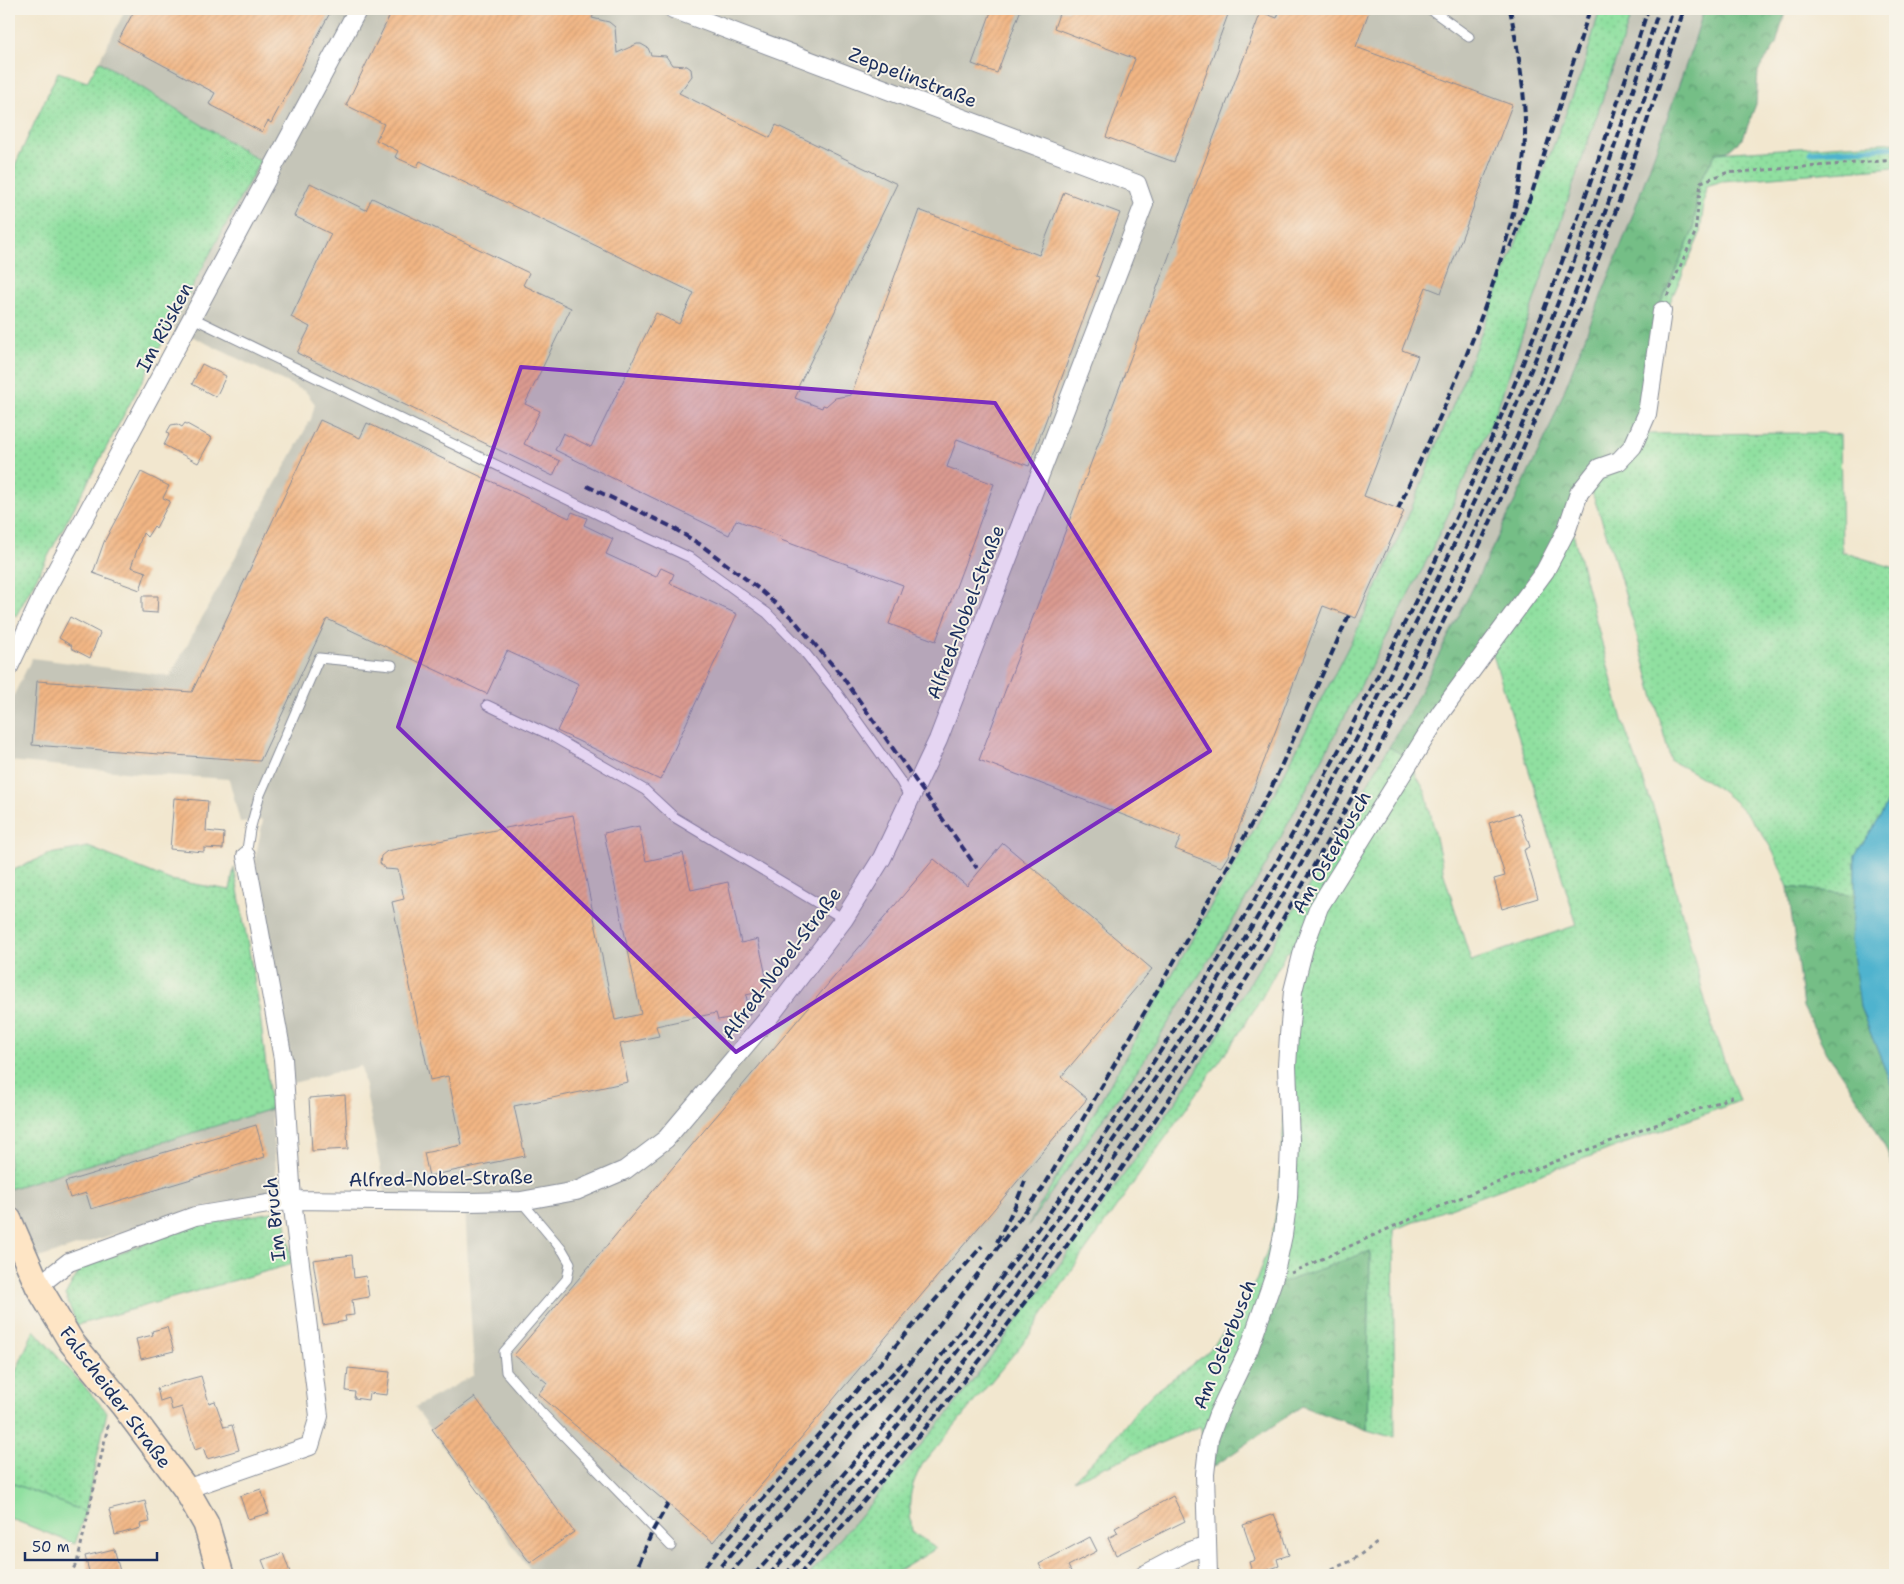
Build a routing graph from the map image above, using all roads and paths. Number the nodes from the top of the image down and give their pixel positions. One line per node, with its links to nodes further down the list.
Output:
1 (358, 9): 8 (street, Im Rüsken)
2 (1430, 9): 4 (lane)
3 (681, 10): 6 (street, Zeppelinstraße)
4 (1469, 37)
5 (1895, 160): 7 (path)
6 (1137, 184): 12 (street, Alfred-Nobel-Straße)
7 (1662, 311): 19 (street, Am Osterbusch)
8 (193, 318): 10 (street, Im Rüsken); 12 (lane)
9 (392, 665): 13 (lane)
10 (9, 666)
11 (487, 705): 14 (lane)
12 (911, 800): 14 (street, Alfred-Nobel-Straße)
13 (246, 856): 16 (street, Im Bruch)
14 (844, 919): 17 (street, Alfred-Nobel-Straße)
15 (1735, 1096): 19 (path)
16 (292, 1200): 17 (street, Alfred-Nobel-Straße); 20 (street, Alfred-Nobel-Straße); 22 (street, Im Bruch)
17 (521, 1201): 25 (lane)
18 (9, 1220): 20 (street, Falscheider Straße)
19 (1274, 1277): 24 (street, Am Osterbusch)
20 (38, 1286): 21 (street, Falscheider Straße)
21 (123, 1405): 22 (street, Falscheider Straße); 26 (path)
22 (186, 1489): 27 (street, Falscheider Straße)
23 (1380, 1540): 30 (path)
24 (1207, 1545): 28 (street); 29 (street, Am Osterbusch)
25 (672, 1546)
26 (69, 1575)
27 (221, 1575)
28 (1144, 1575)
29 (1208, 1575)
30 (1317, 1575)

